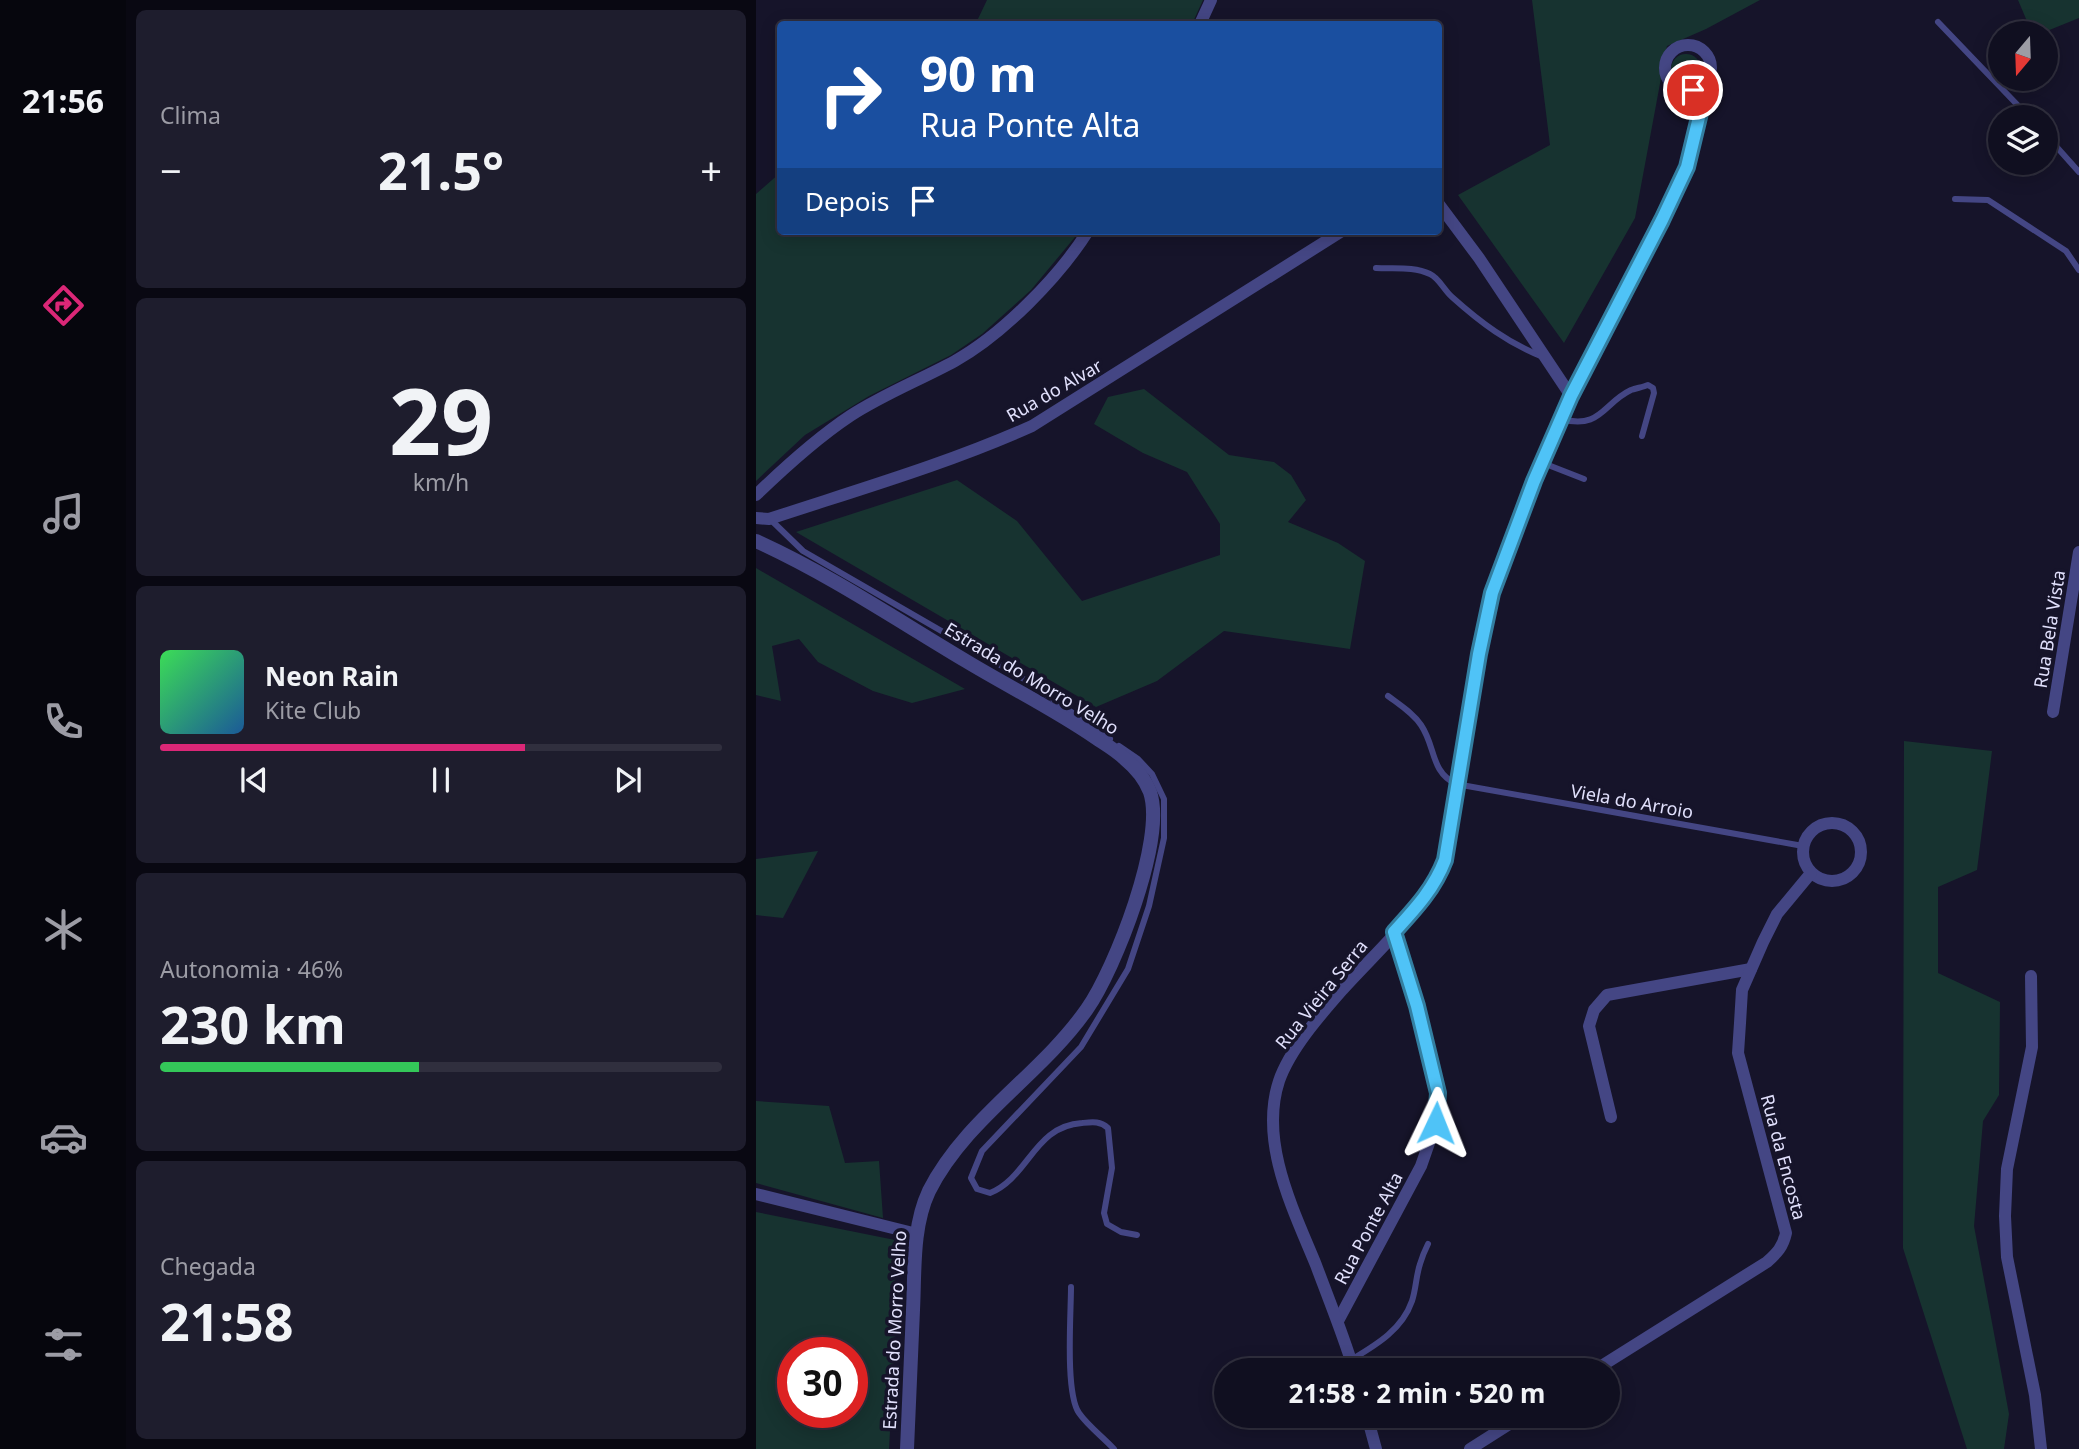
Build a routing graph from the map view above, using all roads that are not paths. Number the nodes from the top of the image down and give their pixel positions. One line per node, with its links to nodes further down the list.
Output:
1 (1211, 0): 2 (street)
2 (1201, 21)
3 (1938, 22): 5 (lane)
4 (1693, 90): 15 (street)
5 (2018, 105)
6 (2058, 148): 7 (lane)
7 (2079, 172)
8 (1955, 199): 13 (lane)
9 (1442, 209): 14 (street)
10 (1086, 235): 20 (street)
11 (1336, 235): 21 (street, Rua do Alvar)
12 (1376, 268): 14 (lane)
13 (2079, 270)
14 (1546, 358): 15 (street)
15 (1571, 396): 16 (street)
16 (1561, 419): 17 (lane); 18 (street)
17 (1642, 436)
18 (1541, 463): 19 (lane); 26 (street)
19 (1584, 479)
20 (756, 495)
21 (763, 518): 35 (lane)
22 (756, 541): 34 (street, Estrada do Morro Velho)
23 (2079, 552): 25 (street, Rua Bela Vista)
24 (1388, 696): 26 (lane)
25 (2053, 712)
26 (1457, 784): 27 (lane, Viela do Arroio); 29 (street)
27 (1803, 846): 28 (street); 28 (street)
28 (1811, 873): 30 (street, Rua da Encosta)
29 (1394, 932): 38 (street, Rua Ponte Alta); 38 (street, Rua Vieira Serra)
30 (1751, 969): 32 (street); 41 (street, Rua da Encosta)
31 (2031, 976): 48 (street)
32 (1611, 1117)
33 (756, 1194): 34 (street)
34 (917, 1234): 44 (street, Estrada do Morro Velho)
35 (1137, 1235)
36 (1428, 1244): 40 (lane)
37 (1070, 1287): 45 (lane)
38 (1338, 1321): 39 (street, Rua Vieira Serra)
39 (1351, 1358)
40 (1362, 1358)
41 (1614, 1358)
42 (1370, 1428): 46 (street)
43 (1503, 1428): 47 (street)
44 (907, 1449)
45 (1114, 1449)
46 (1376, 1449)
47 (1470, 1449)
48 (2040, 1449)

